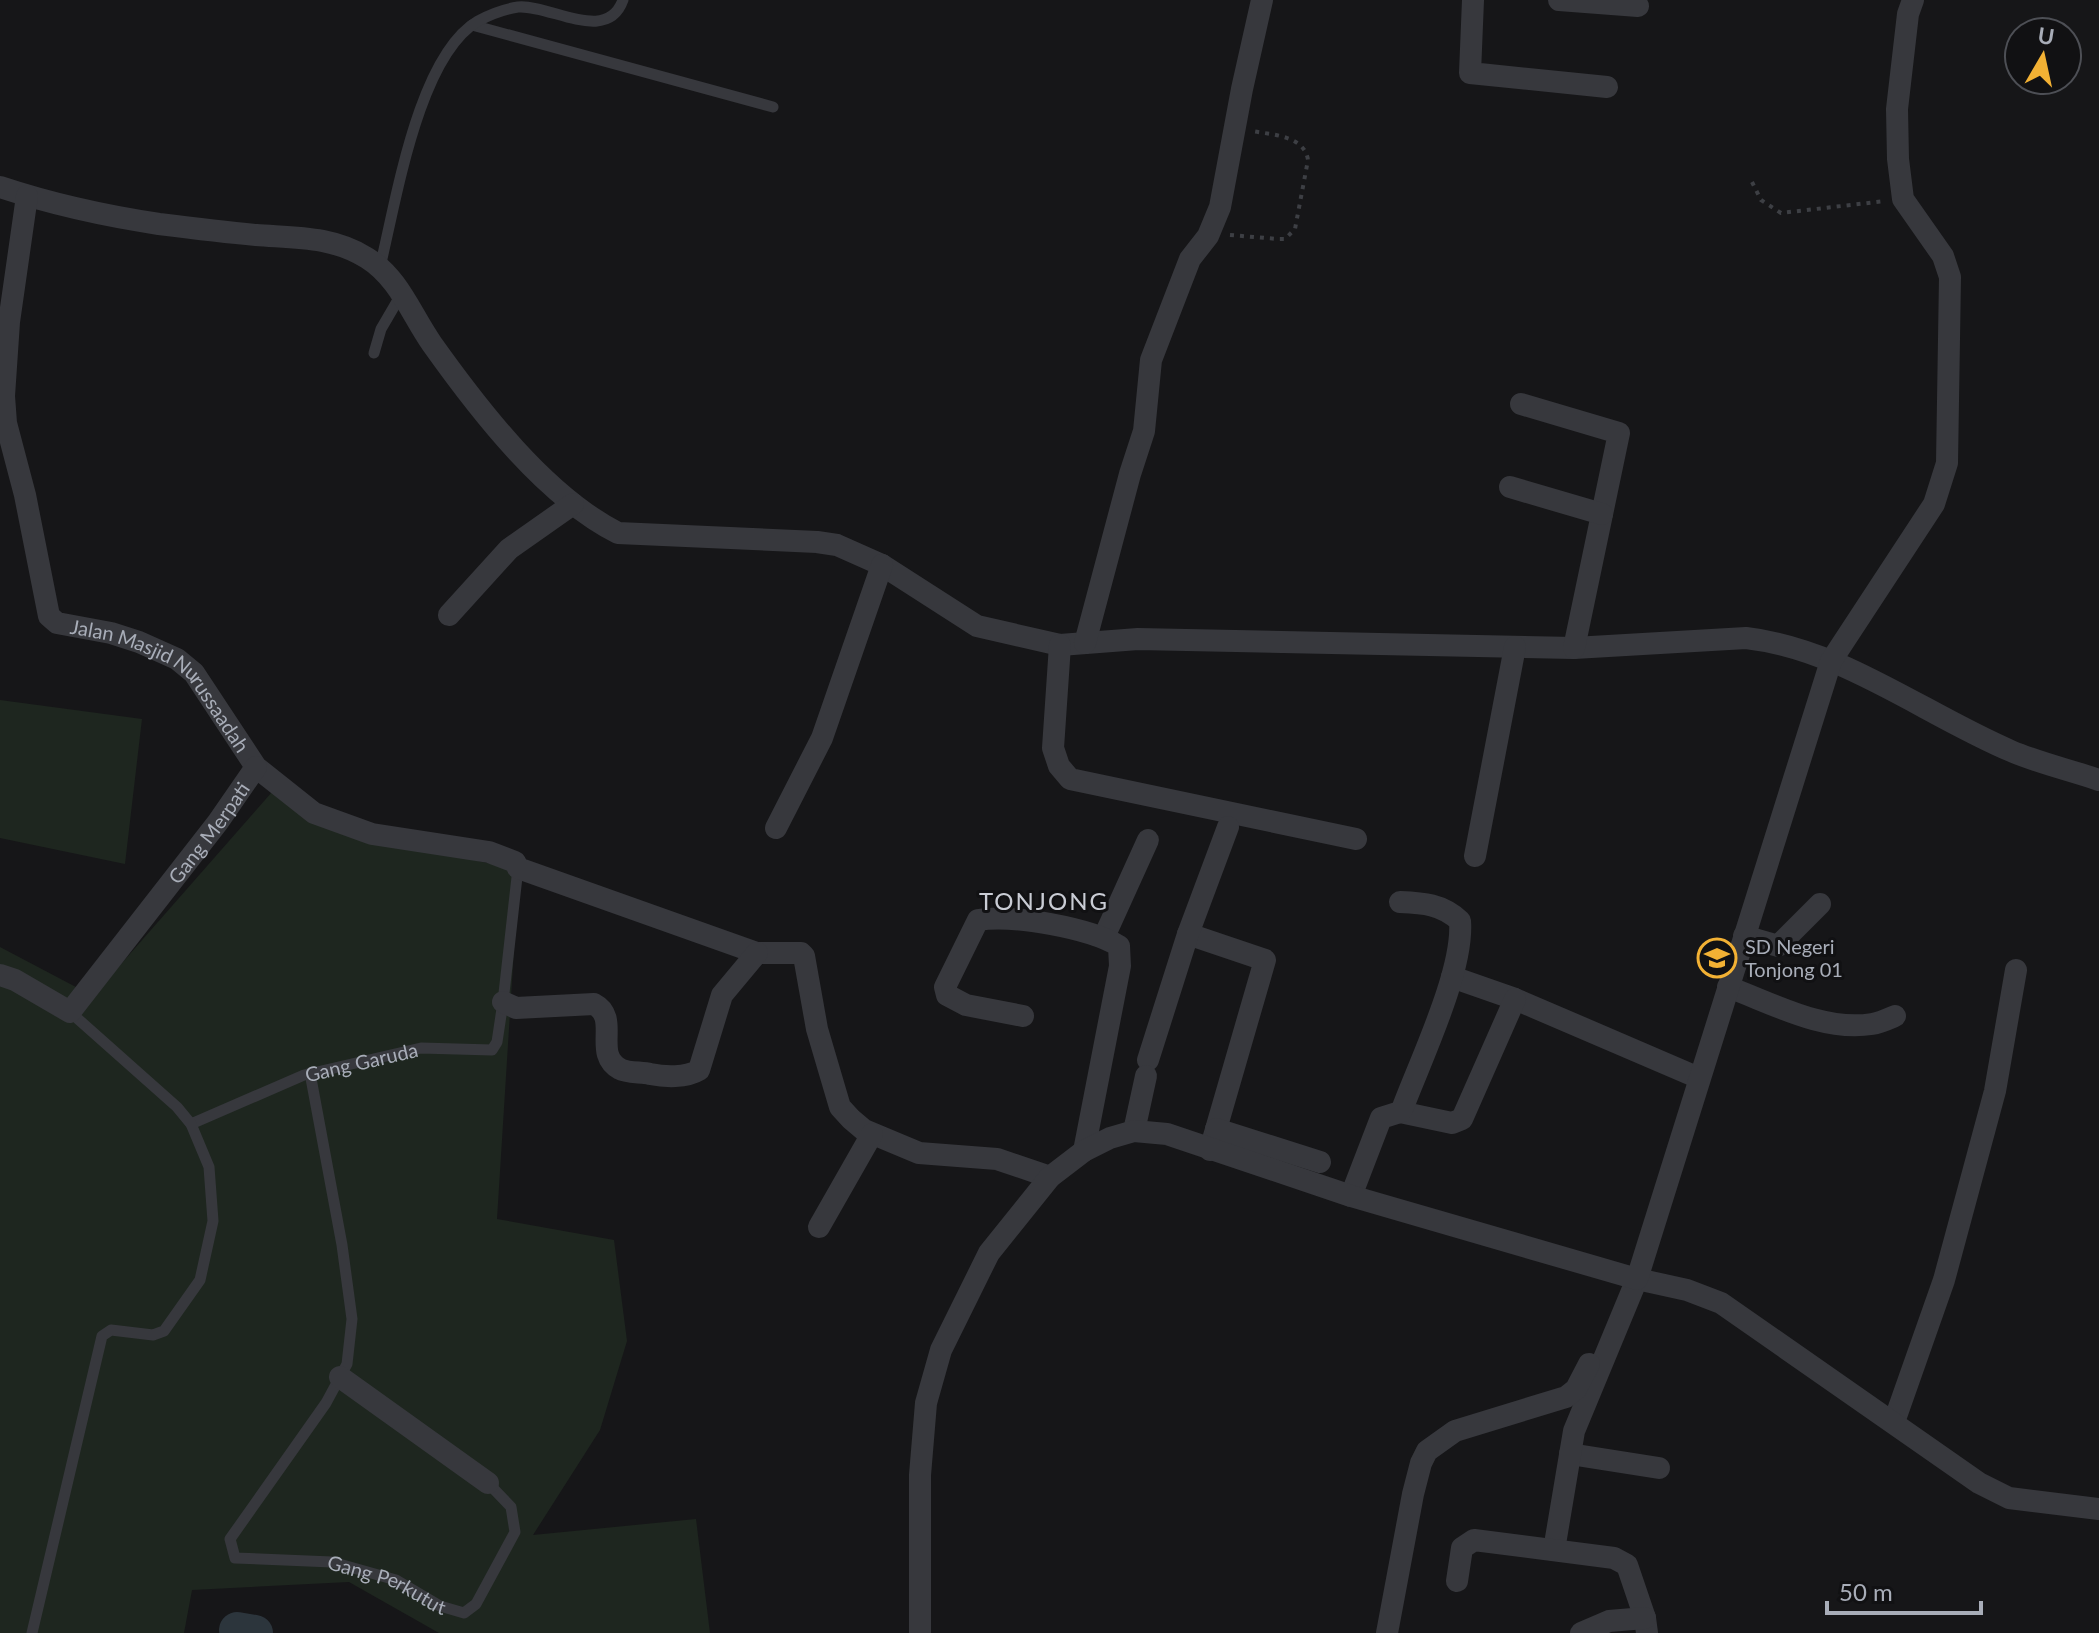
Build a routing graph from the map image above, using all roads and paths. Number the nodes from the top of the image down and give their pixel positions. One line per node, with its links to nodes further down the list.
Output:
1 (623, 0): 7 (lane)
2 (1262, 0): 10 (street)
3 (1473, 0): 8 (street)
4 (1559, 0): 6 (street)
5 (1906, 1): 14 (street)
6 (1638, 6)
7 (472, 25): 9 (lane); 16 (lane)
8 (1607, 87)
9 (773, 107)
10 (1236, 127): 15 (street); 15 (path)
11 (1752, 182): 14 (path)
12 (0, 187): 13 (street)
13 (27, 196): 16 (street); 30 (street, Jalan Masjid Nurussaadah)
14 (1903, 199): 29 (street)
15 (1208, 236): 25 (street)
16 (380, 267): 17 (street)
17 (402, 293): 18 (lane); 21 (street)
18 (374, 353)
19 (1521, 404): 22 (street)
20 (1510, 487): 22 (street)
21 (573, 504): 23 (street); 24 (street)
22 (1602, 514): 28 (street)
23 (882, 565): 26 (street); 33 (street)
24 (449, 615)
25 (1085, 643): 26 (street); 27 (street)
26 (1060, 645): 34 (street)
27 (1515, 647): 28 (street); 36 (street)
28 (1574, 648): 29 (street)
29 (1831, 661): 31 (street); 41 (street)
30 (256, 767): 37 (street, Gang Merpati); 50 (street, Gang Merpati)
31 (2099, 780)
32 (1228, 827): 40 (street)
33 (776, 828)
34 (1356, 839)
35 (1148, 840): 42 (street)
36 (1475, 856)
37 (518, 868): 43 (street, Gang Merpati); 49 (lane, Gang Garuda)
38 (1400, 902): 46 (street)
39 (1820, 904): 41 (street)
40 (1188, 934): 57 (street); 59 (street)
41 (1744, 936): 47 (street)
42 (1104, 937): 51 (street); 60 (street)
43 (757, 953): 49 (street); 58 (street)
44 (2016, 970): 67 (street)
45 (0, 975): 50 (street)
46 (1452, 977): 48 (street); 55 (street)
47 (1728, 987): 52 (street); 54 (street)
48 (1515, 999): 54 (street); 55 (street)
49 (503, 1002): 53 (lane, Gang Garuda)
50 (70, 1012): 56 (lane)
51 (1023, 1016)
52 (1895, 1016)
53 (310, 1073): 56 (lane, Gang Garuda); 66 (lane, Gang Perkutut)
54 (1699, 1078): 65 (street)
55 (1400, 1112): 63 (street)
56 (191, 1124): 75 (lane)
57 (1134, 1131): 59 (street); 60 (street)
58 (872, 1134): 62 (street); 64 (street)
59 (1213, 1139): 61 (street); 63 (street)
60 (1084, 1151): 62 (street)
61 (1320, 1162)
62 (1050, 1177): 76 (street)
63 (1351, 1196): 65 (street)
64 (819, 1227)
65 (1630, 1277): 67 (street); 68 (street); 77 (street)
66 (340, 1377): 70 (street, Gang Perkutut); 70 (lane, Gang Perkutut)
67 (1894, 1422): 71 (street)
68 (1570, 1454): 69 (street); 72 (street)
69 (1659, 1468)
70 (488, 1483)
71 (2099, 1509)
72 (1554, 1550): 73 (street); 74 (street)
73 (1457, 1581)
74 (1647, 1628): 78 (street)
75 (32, 1633)
76 (920, 1633)
77 (1387, 1633)
78 (1581, 1633)

